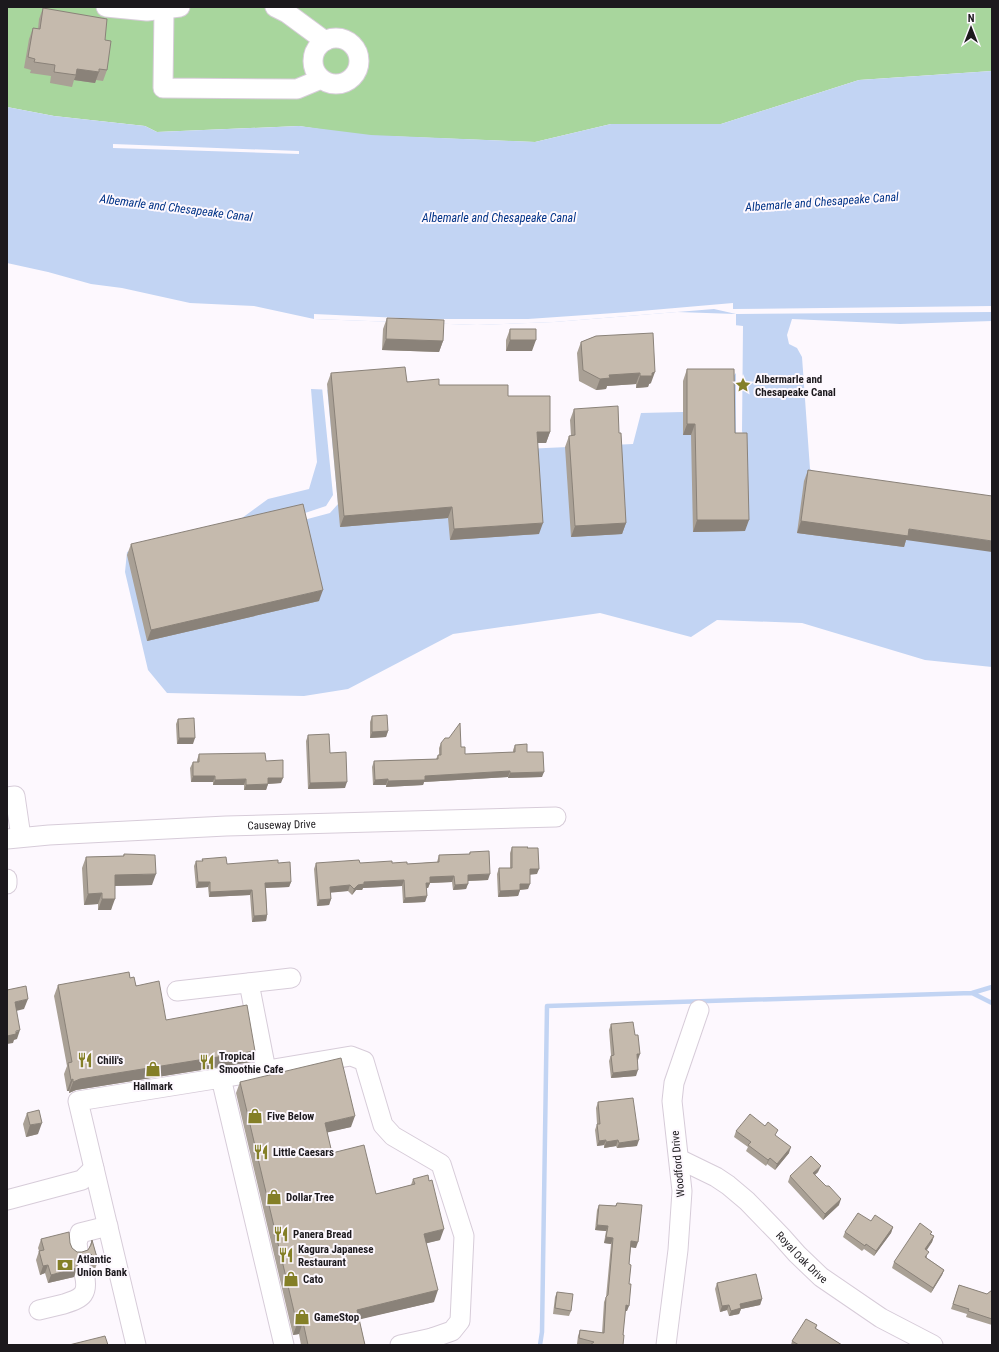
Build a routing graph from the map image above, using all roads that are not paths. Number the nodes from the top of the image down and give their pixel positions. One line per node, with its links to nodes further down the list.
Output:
1 (106, 7): 3 (street)
2 (275, 7): 4 (street)
3 (172, 8): 5 (street)
4 (325, 41): 5 (street); 5 (street)
5 (321, 79)
6 (7, 797): 8 (street)
7 (556, 817): 8 (street, Causeway Drive)
8 (14, 838)
9 (7, 879): 10 (street)
10 (7, 884)
11 (291, 978): 12 (street)
12 (249, 983): 13 (street); 15 (street)
13 (177, 991)
14 (699, 1010): 17 (street, Woodford Drive)
15 (266, 1070): 16 (street); 24 (street)
16 (221, 1078): 18 (street); 26 (street)
17 (679, 1159): 28 (street, Woodford Drive); 29 (street, Royal Oak Drive)
18 (94, 1168): 19 (street); 20 (street)
19 (7, 1200)
20 (108, 1226): 21 (street); 25 (street)
21 (78, 1250)
22 (84, 1273): 23 (street)
23 (39, 1310)
24 (430, 1341): 27 (street)
25 (136, 1345)
26 (284, 1345)
27 (400, 1345)
28 (666, 1345)
29 (933, 1345)

